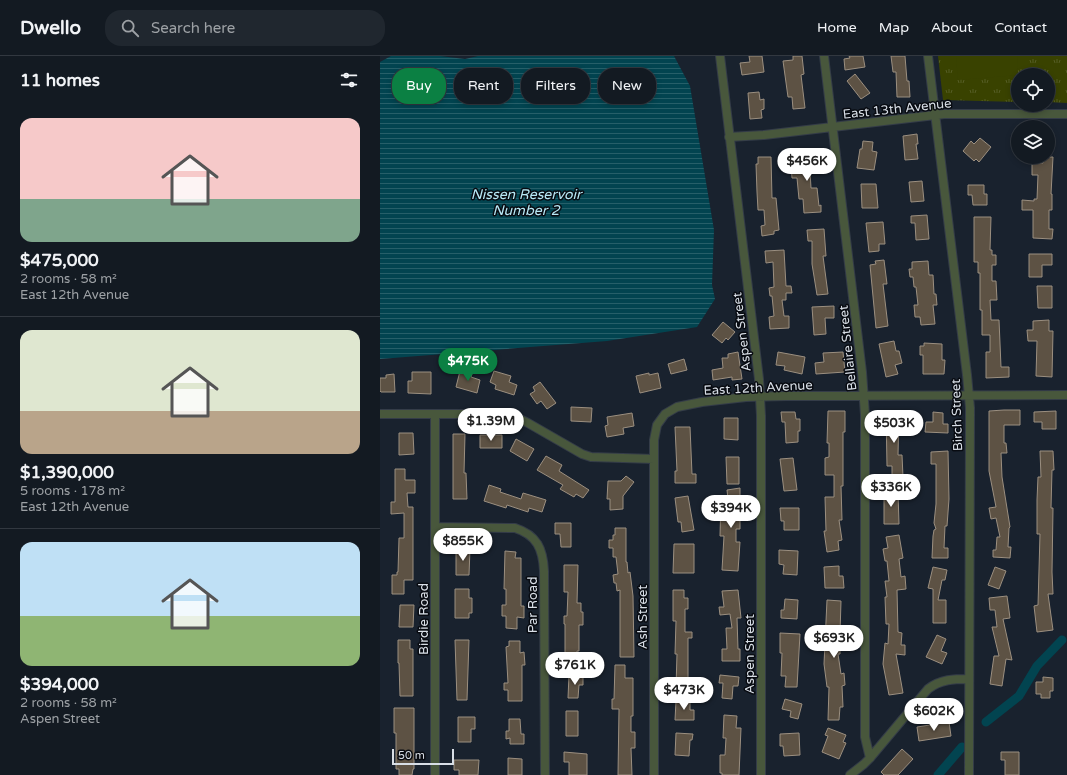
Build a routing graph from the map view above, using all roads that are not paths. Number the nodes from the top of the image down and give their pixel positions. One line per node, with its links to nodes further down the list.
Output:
1 (720, 56): 7 (street, Aspen Street)
2 (824, 56): 6 (street, Bellaire Street)
3 (928, 56): 4 (street, Birch Street)
4 (935, 114): 5 (street, East 13th Avenue); 6 (street, East 13th Avenue); 9 (street, Birch Street)
5 (1067, 114)
6 (833, 126): 7 (street, East 13th Avenue); 8 (street, Bellaire Street)
7 (729, 137): 11 (street, Aspen Street)
8 (864, 395): 9 (street, East 12th Avenue); 11 (street, East 12th Avenue); 17 (street, Bellaire Street)
9 (969, 395): 10 (street, East 12th Avenue); 16 (street, Birch Street)
10 (1067, 395)
11 (760, 397): 14 (street, East 12th Avenue); 21 (street, Aspen Street)
12 (380, 414): 13 (street)
13 (435, 414): 14 (street); 15 (street, Birdie Road)
14 (654, 459): 20 (street, Ash Street)
15 (435, 528): 18 (street, Birdie Road); 19 (street, Par Road)
16 (969, 679): 17 (street); 23 (street, Birch Street)
17 (870, 758): 22 (street)
18 (435, 775)
19 (545, 775)
20 (654, 775)
21 (761, 775)
22 (850, 775)
23 (970, 775)

